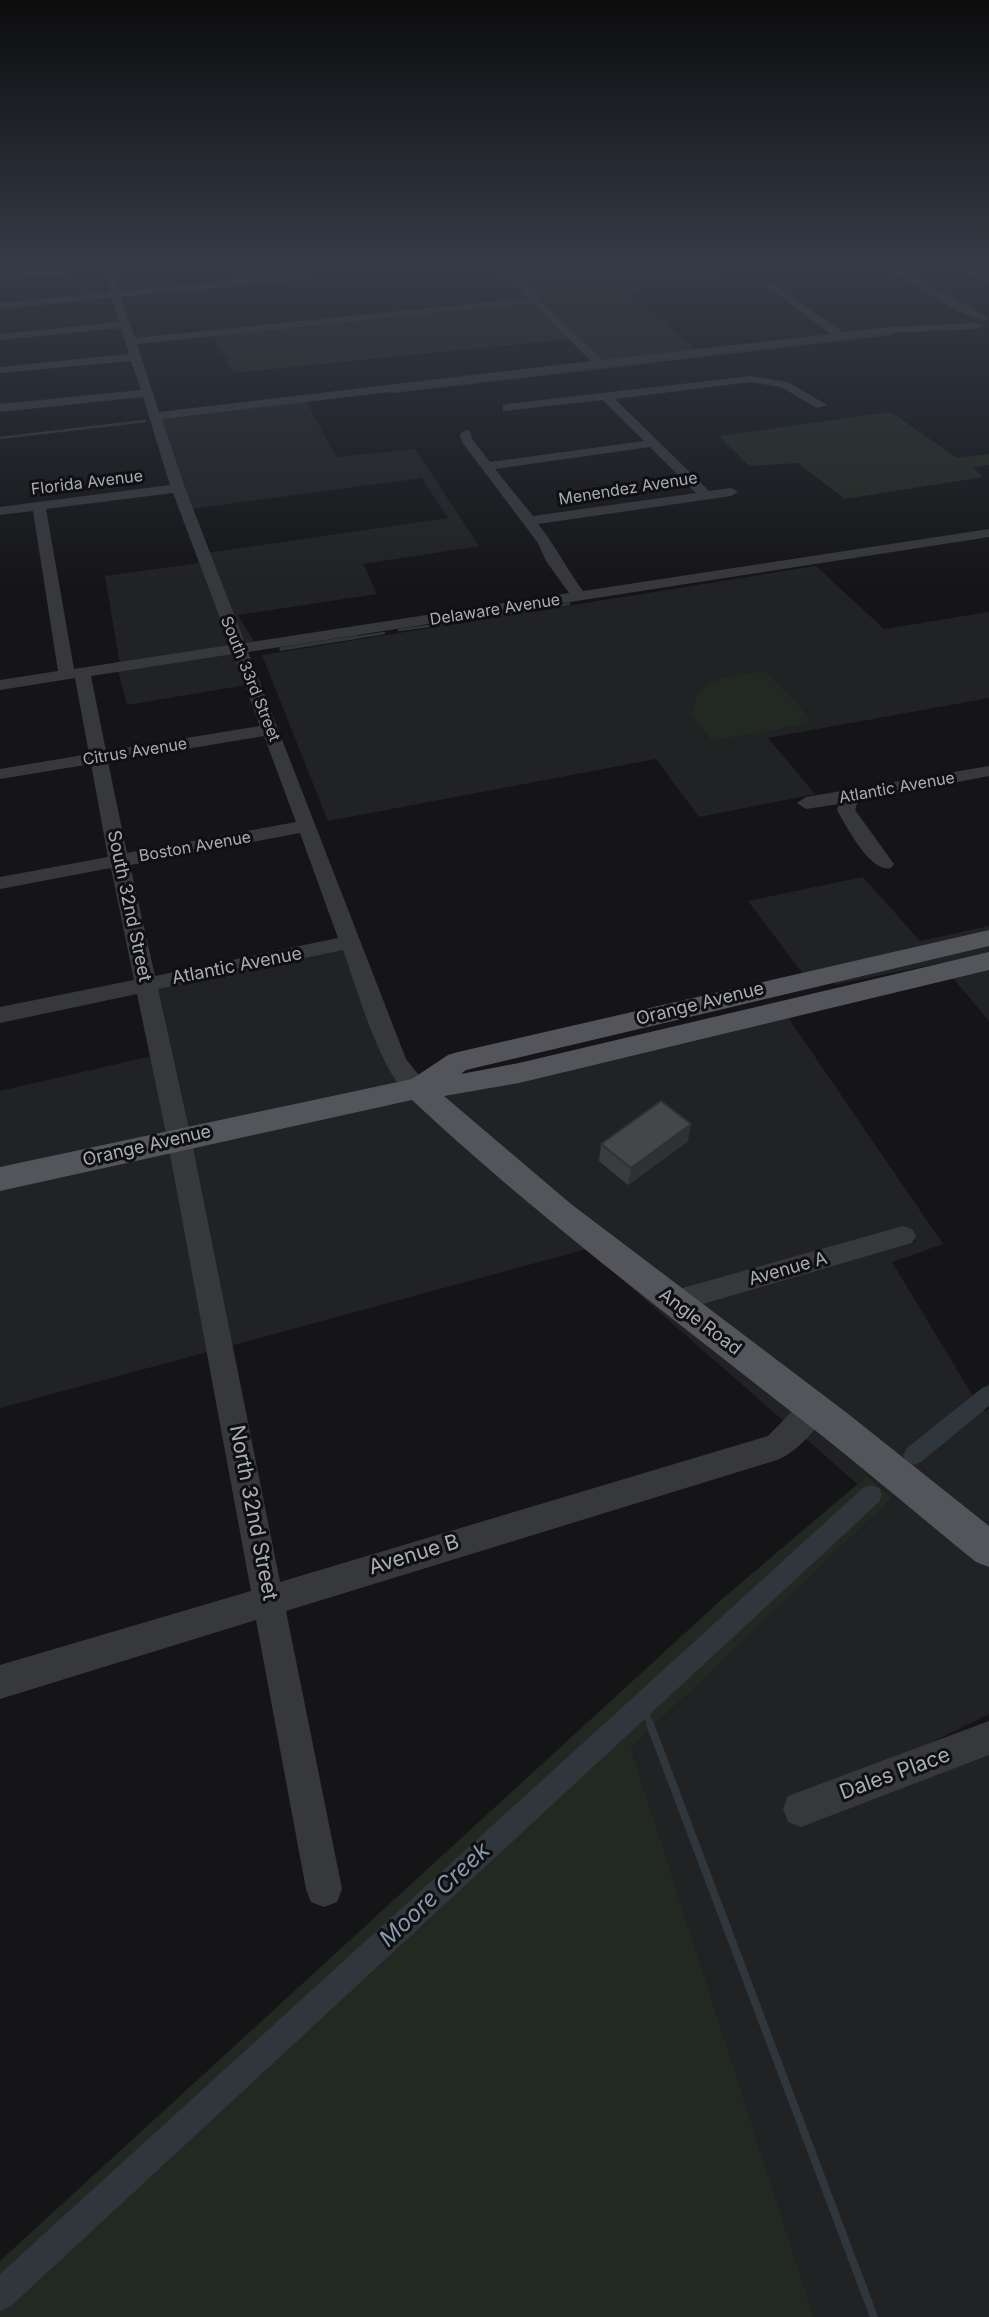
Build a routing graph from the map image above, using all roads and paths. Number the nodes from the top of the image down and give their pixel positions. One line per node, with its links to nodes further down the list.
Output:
1 (139, 370): 3 (street, South 33rd Street)
2 (539, 370): 8 (street)
3 (146, 393): 6 (street); 8 (street, South 33rd Street)
4 (606, 396): 5 (street); 7 (street); 10 (street)
5 (821, 405)
6 (0, 408)
7 (507, 408)
8 (153, 416): 12 (street, South 33rd Street)
9 (466, 434): 11 (street)
10 (654, 443): 11 (street); 14 (street)
11 (487, 466): 17 (street)
12 (178, 488): 15 (street, Florida Avenue); 20 (street, South 33rd Street)
13 (731, 492): 14 (street, Menendez Avenue)
14 (705, 495): 17 (street, Menendez Avenue)
15 (38, 506): 16 (street, Florida Avenue); 21 (street, South 32nd Street)
16 (0, 512)
17 (530, 522): 19 (street)
18 (989, 533): 19 (street, Delaware Avenue)
19 (580, 597): 20 (street, Delaware Avenue)
20 (237, 649): 21 (street, Delaware Avenue); 23 (street, South 33rd Street)
21 (74, 674): 22 (street, Delaware Avenue); 24 (street, South 32nd Street)
22 (0, 685)
23 (270, 730): 24 (street, Citrus Avenue); 29 (street, South 33rd Street)
24 (98, 757): 25 (street, Citrus Avenue); 30 (street, South 32nd Street)
25 (0, 774)
26 (987, 774): 27 (street, Atlantic Avenue)
27 (850, 797): 28 (street, Atlantic Avenue); 31 (street)
28 (806, 803)
29 (307, 826): 30 (street, Boston Avenue); 34 (street, South 33rd Street)
30 (119, 861): 32 (street, Boston Avenue); 37 (street, South 32nd Street)
31 (884, 863)
32 (0, 883)
33 (989, 938): 36 (main road, Orange Avenue)
34 (351, 942): 37 (street, Atlantic Avenue); 40 (street, South 33rd Street)
35 (989, 961): 39 (main road, Orange Avenue)
36 (834, 973): 39 (main road); 40 (main road, Orange Avenue)
37 (145, 984): 38 (street, Atlantic Avenue); 41 (street, South 32nd Street)
38 (0, 1015)
39 (708, 1029): 40 (main road, Orange Avenue)
40 (417, 1087): 41 (main road, Orange Avenue); 44 (main road, Angle Road)
41 (179, 1138): 42 (main road, Orange Avenue); 47 (street, North 32nd Street)
42 (0, 1179)
43 (903, 1236): 44 (street, Avenue A)
44 (672, 1302): 45 (main road, Angle Road)
45 (814, 1408): 46 (main road, Angle Road); 47 (street, Avenue B)
46 (989, 1549)
47 (269, 1599): 48 (street, Avenue B); 51 (street, North 32nd Street)
48 (0, 1682)
49 (989, 1738): 50 (street, Dales Place)
50 (801, 1809)
51 (324, 1889)

